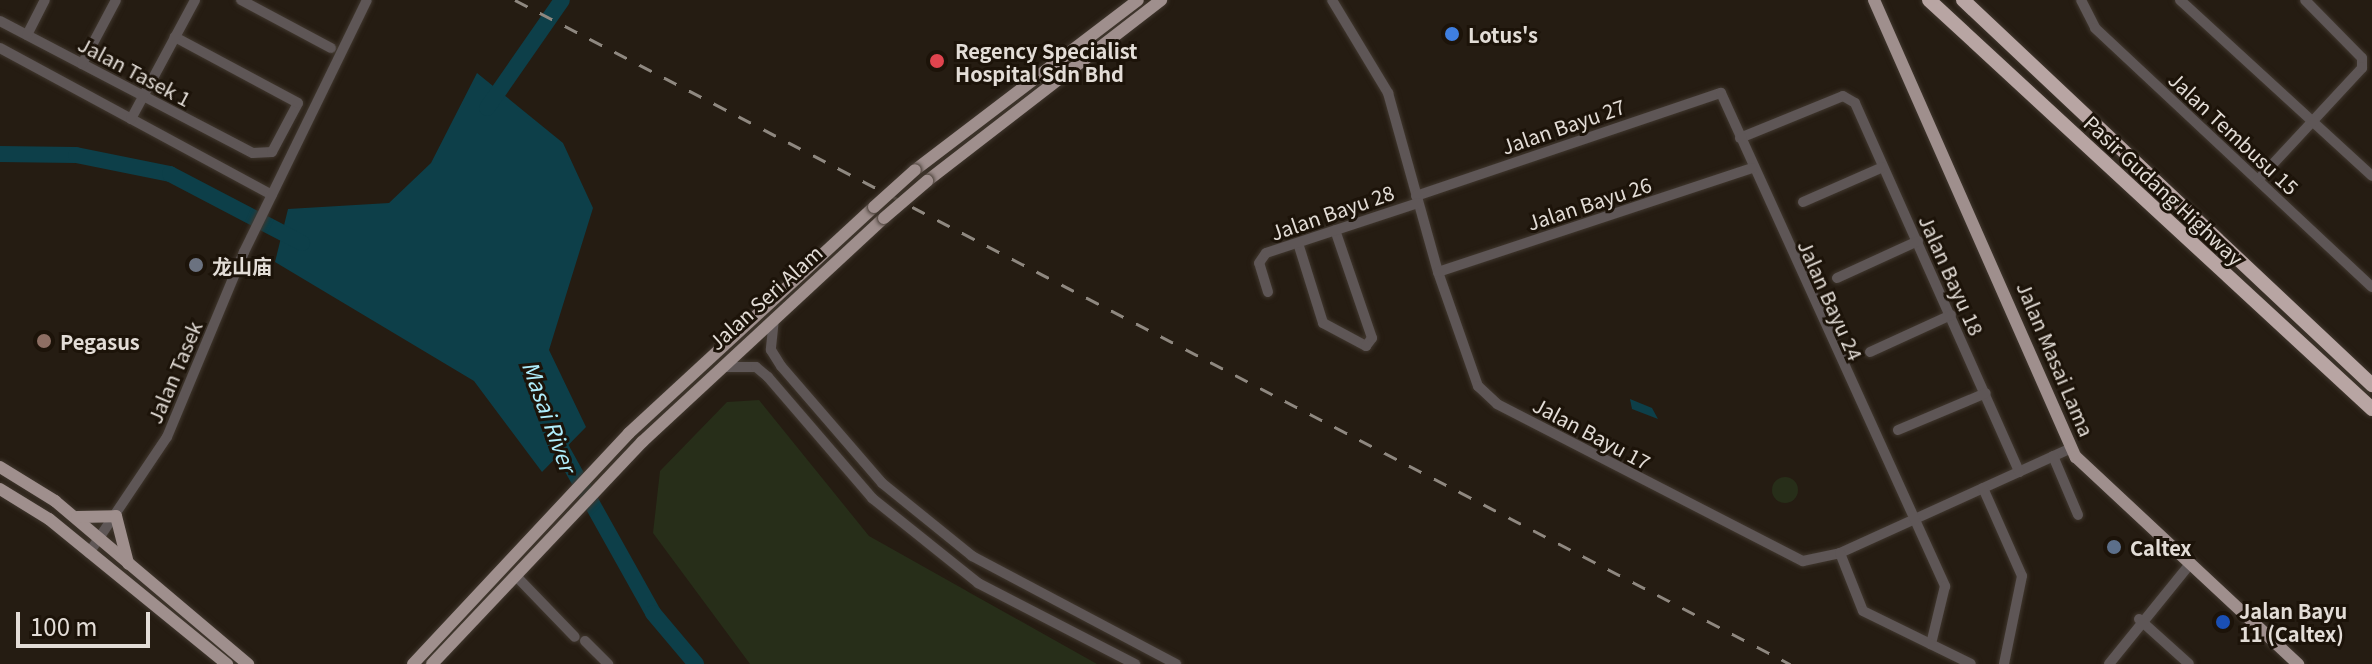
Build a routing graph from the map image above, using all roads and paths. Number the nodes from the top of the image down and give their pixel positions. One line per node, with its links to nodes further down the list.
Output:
1 (45, 0): 16 (street)
2 (116, 0): 20 (street)
3 (195, 0): 17 (street)
4 (241, 0): 19 (street)
5 (367, 0): 30 (street, Jalan Tasek)
6 (1138, 0): 65 (main road, Jalan Seri Alam, bridge)
7 (1161, 0): 40 (main road, Jalan Seri Alam, bridge)
8 (1332, 0): 31 (street, Jalan Bayu 17)
9 (1874, 0): 48 (main road, Jalan Masai Lama)
10 (1929, 0): 46 (highway, Pasir Gudang Highway)
11 (1963, 0): 44 (highway, Pasir Gudang Highway)
12 (2081, 0): 29 (street, Jalan Tembusu 15)
13 (2180, 0): 24 (street)
14 (2305, 0): 24 (street)
15 (0, 21): 16 (street, Jalan Tasek 1)
16 (27, 35): 20 (street, Jalan Tasek 1)
17 (175, 37): 22 (street); 22 (street, Jalan Tasek 1)
18 (0, 48): 23 (street)
19 (331, 48)
20 (82, 64): 22 (street, Jalan Tasek 1)
21 (1721, 93): 25 (street, Jalan Bayu 24); 31 (street, Jalan Bayu 27)
22 (144, 96): 23 (street)
23 (131, 119): 30 (street)
24 (2312, 121): 28 (street); 29 (street)
25 (1740, 138): 26 (street, Jalan Bayu 18); 27 (street, Jalan Bayu 24)
26 (1883, 167): 32 (street); 34 (street, Jalan Bayu 18)
27 (1752, 168): 36 (street, Jalan Bayu 26); 57 (street, Jalan Bayu 24)
28 (2372, 176)
29 (2258, 180): 38 (street, Jalan Tembusu 15)
30 (272, 195): 56 (street, Jalan Tasek)
31 (1417, 199): 33 (street, Jalan Bayu 28); 36 (street, Jalan Bayu 17)
32 (1803, 202)
33 (1335, 230): 35 (street, Jalan Bayu 28); 35 (street)
34 (1918, 241): 37 (street); 41 (street, Jalan Bayu 18)
35 (1298, 243): 39 (street, Jalan Bayu 28)
36 (1438, 272): 60 (street, Jalan Bayu 17)
37 (1837, 278)
38 (2372, 287)
39 (1268, 292)
40 (776, 314): 43 (main road, Jalan Seri Alam); 74 (street)
41 (1951, 315): 42 (street); 45 (street, Jalan Bayu 18)
42 (1870, 352)
43 (716, 369): 63 (main road, Jalan Seri Alam); 73 (street)
44 (2372, 385)
45 (1986, 393): 47 (street); 51 (street, Jalan Bayu 18)
46 (2372, 409)
47 (1898, 430)
48 (2072, 448): 49 (street, Jalan Bayu 17); 61 (main road, Jalan Masai Lama)
49 (2053, 456): 51 (street, Jalan Bayu 17); 55 (street)
50 (0, 467): 54 (main road)
51 (2019, 472): 52 (street, Jalan Bayu 17)
52 (1983, 488): 57 (street, Jalan Bayu 17); 76 (street)
53 (0, 489): 59 (main road)
54 (67, 513): 56 (main road); 58 (main road)
55 (2078, 515)
56 (116, 516): 58 (street, Jalan Tasek); 62 (main road)
57 (1912, 520): 60 (street, Jalan Bayu 17); 66 (street, Jalan Bayu 24)
58 (98, 540): 59 (street, Jalan Tasek); 62 (main road)
59 (89, 553): 67 (main road)
60 (1840, 553): 66 (street)
61 (2190, 564): 64 (street); 79 (main road, Jalan Masai Lama)
62 (131, 570): 68 (main road)
63 (517, 577): 71 (main road, Jalan Seri Alam); 72 (street)
64 (2139, 619): 77 (street); 78 (street)
65 (435, 640): 69 (main road); 70 (main road, Jalan Seri Alam)
66 (1931, 644): 75 (street)
67 (227, 664)
68 (248, 664)
69 (404, 664)
70 (413, 664)
71 (435, 664)
72 (608, 664)
73 (1135, 664)
74 (1176, 664)
75 (1971, 664)
76 (2004, 664)
77 (2109, 664)
78 (2189, 664)
79 (2298, 664)

